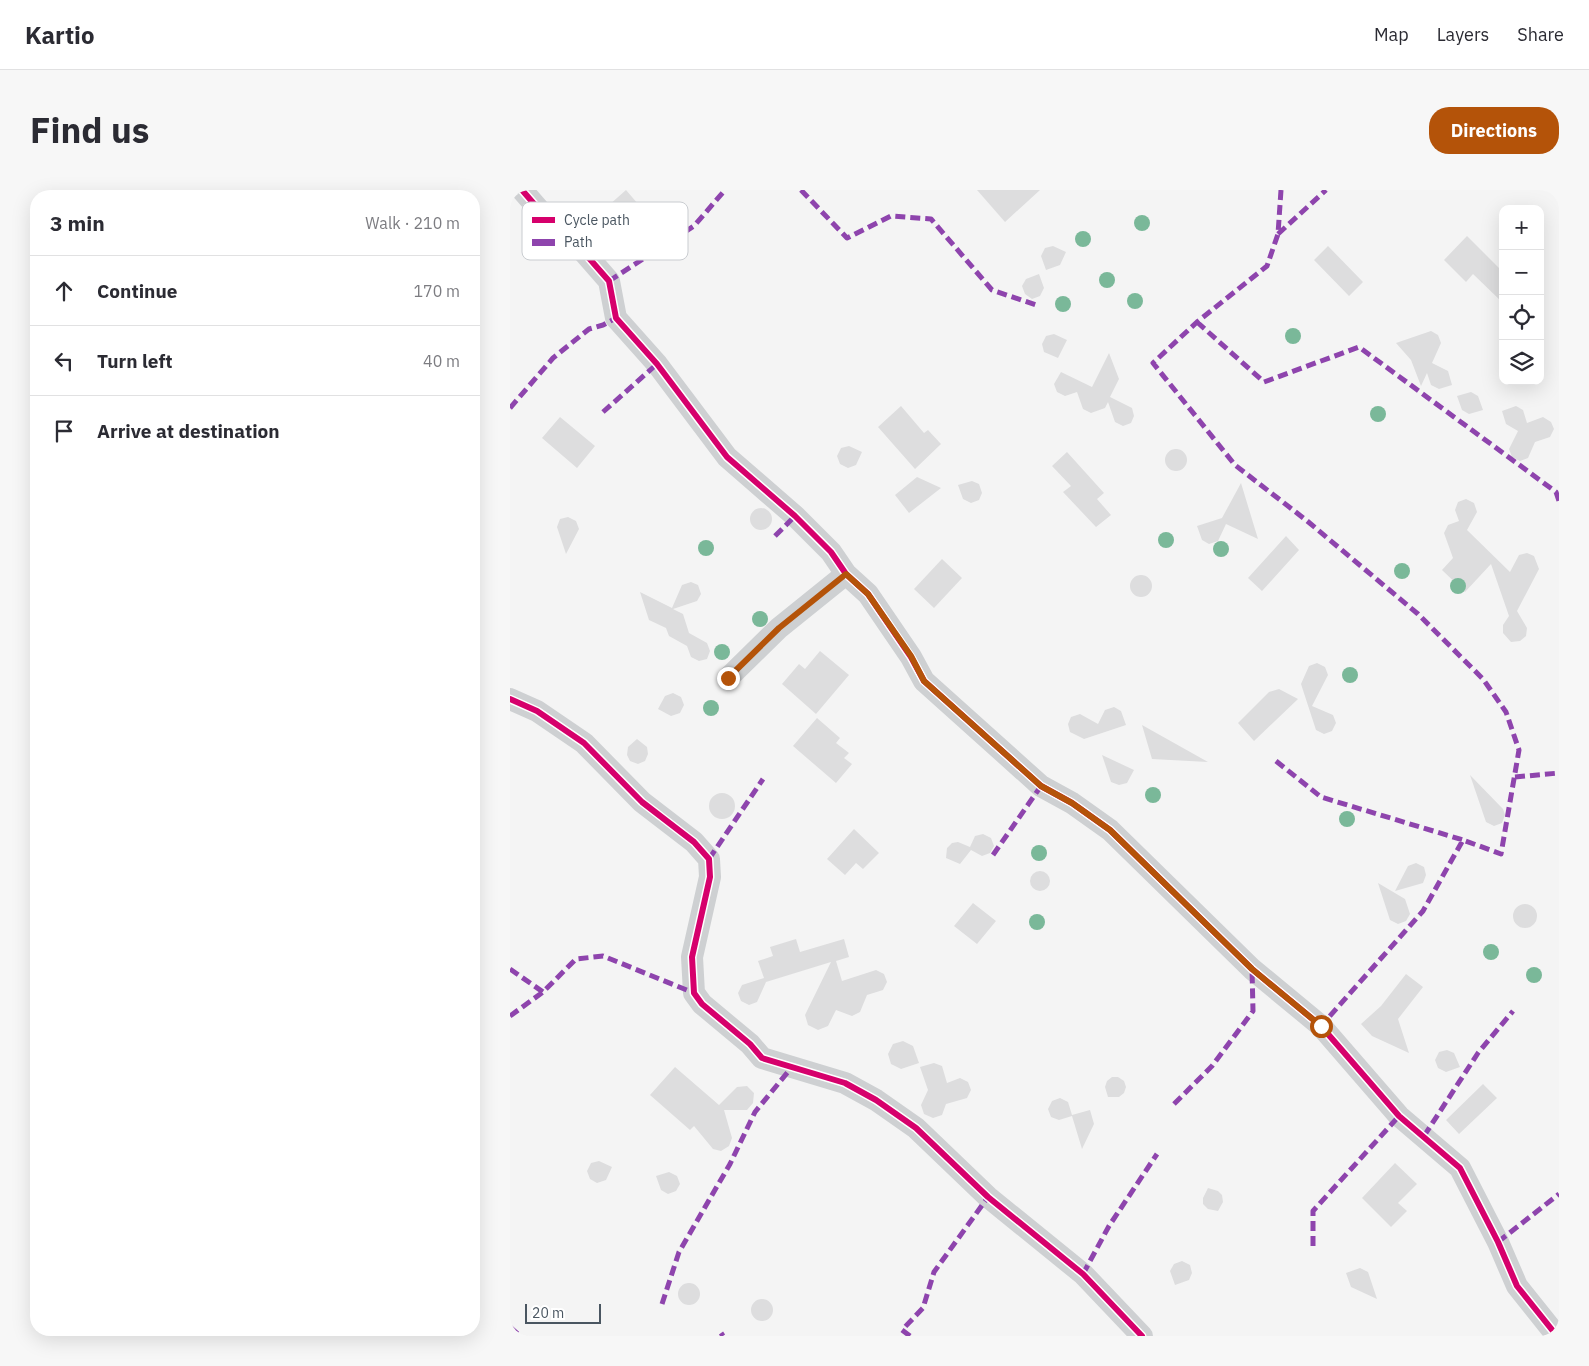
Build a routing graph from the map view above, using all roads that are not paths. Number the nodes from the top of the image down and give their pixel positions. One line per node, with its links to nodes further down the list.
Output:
1 (522, 190): 2 (street)
2 (532, 202)
3 (590, 260): 4 (street)
4 (846, 574): 5 (street); 8 (street)
5 (728, 678)
6 (510, 699): 7 (street)
7 (1142, 1336)
8 (1558, 1336)

